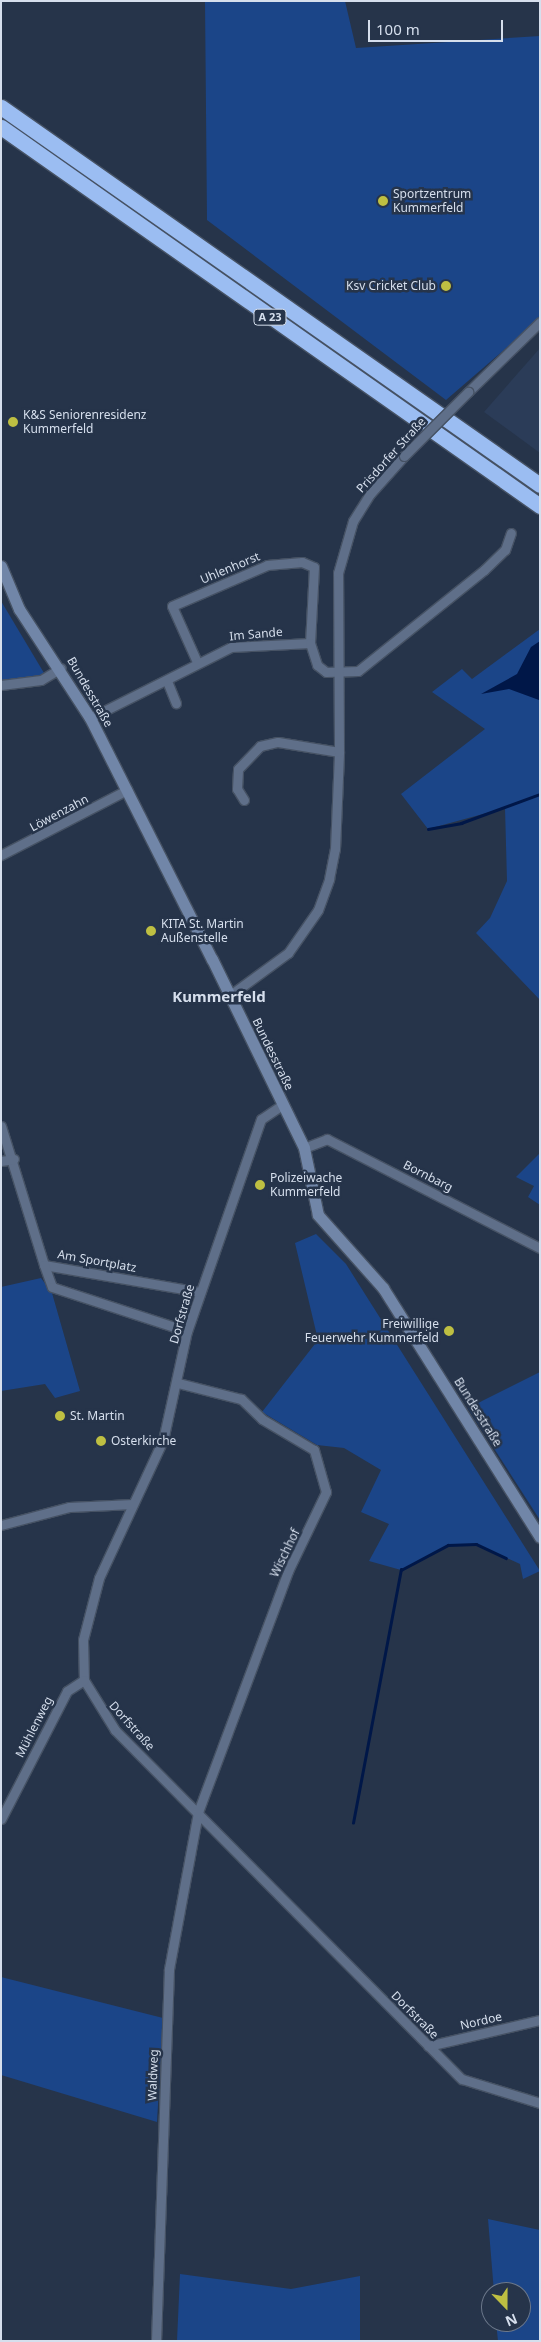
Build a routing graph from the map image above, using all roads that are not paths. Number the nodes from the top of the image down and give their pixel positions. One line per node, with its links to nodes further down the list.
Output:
1 (1, 107): 4 (highway, A 23)
2 (1, 127): 5 (highway, A 23)
3 (540, 322): 11 (street, Prisdorfer Straße, bridge)
4 (540, 485)
5 (540, 506)
6 (511, 533): 11 (street)
7 (1, 566): 10 (street, Bundesstraße)
8 (310, 643): 9 (street, Im Sande); 9 (street, Uhlenhorst); 11 (street)
9 (197, 662): 12 (street, Im Sande)
10 (62, 668): 13 (street); 15 (street, Bundesstraße)
11 (338, 673): 16 (street, Prisdorfer Straße)
12 (167, 681): 14 (street); 15 (street, Im Sande)
13 (1, 685)
14 (176, 703)
15 (90, 718): 17 (street, Bundesstraße)
16 (339, 752): 18 (street); 20 (street, Prisdorfer Straße)
17 (127, 790): 19 (street, Löwenzahn); 20 (street, Bundesstraße)
18 (244, 800)
19 (1, 855)
20 (229, 996): 21 (street, Bundesstraße)
21 (282, 1105): 23 (street, Bundesstraße); 28 (street, Dorfstraße)
22 (1, 1126): 24 (street, Am Sportplatz)
23 (304, 1148): 26 (street, Bornbarg); 33 (street, Bundesstraße)
24 (14, 1159): 25 (street); 27 (street, Am Sportplatz)
25 (1, 1161)
26 (540, 1248)
27 (44, 1264): 28 (street, Am Sportplatz); 29 (street)
28 (200, 1292): 29 (street, Dorfstraße)
29 (188, 1331): 30 (street, Dorfstraße)
30 (178, 1383): 31 (street, Dorfstraße); 35 (street, Wischhof)
31 (133, 1504): 32 (street); 34 (street, Dorfstraße)
32 (1, 1525)
33 (540, 1537)
34 (84, 1680): 35 (street, Dorfstraße); 36 (street, Mühlenweg)
35 (198, 1812): 38 (street, Dorfstraße); 40 (street, Waldweg)
36 (1, 1819)
37 (540, 2020): 38 (street, Nordoe)
38 (428, 2046): 39 (street, Dorfstraße)
39 (540, 2103)
40 (156, 2341)

